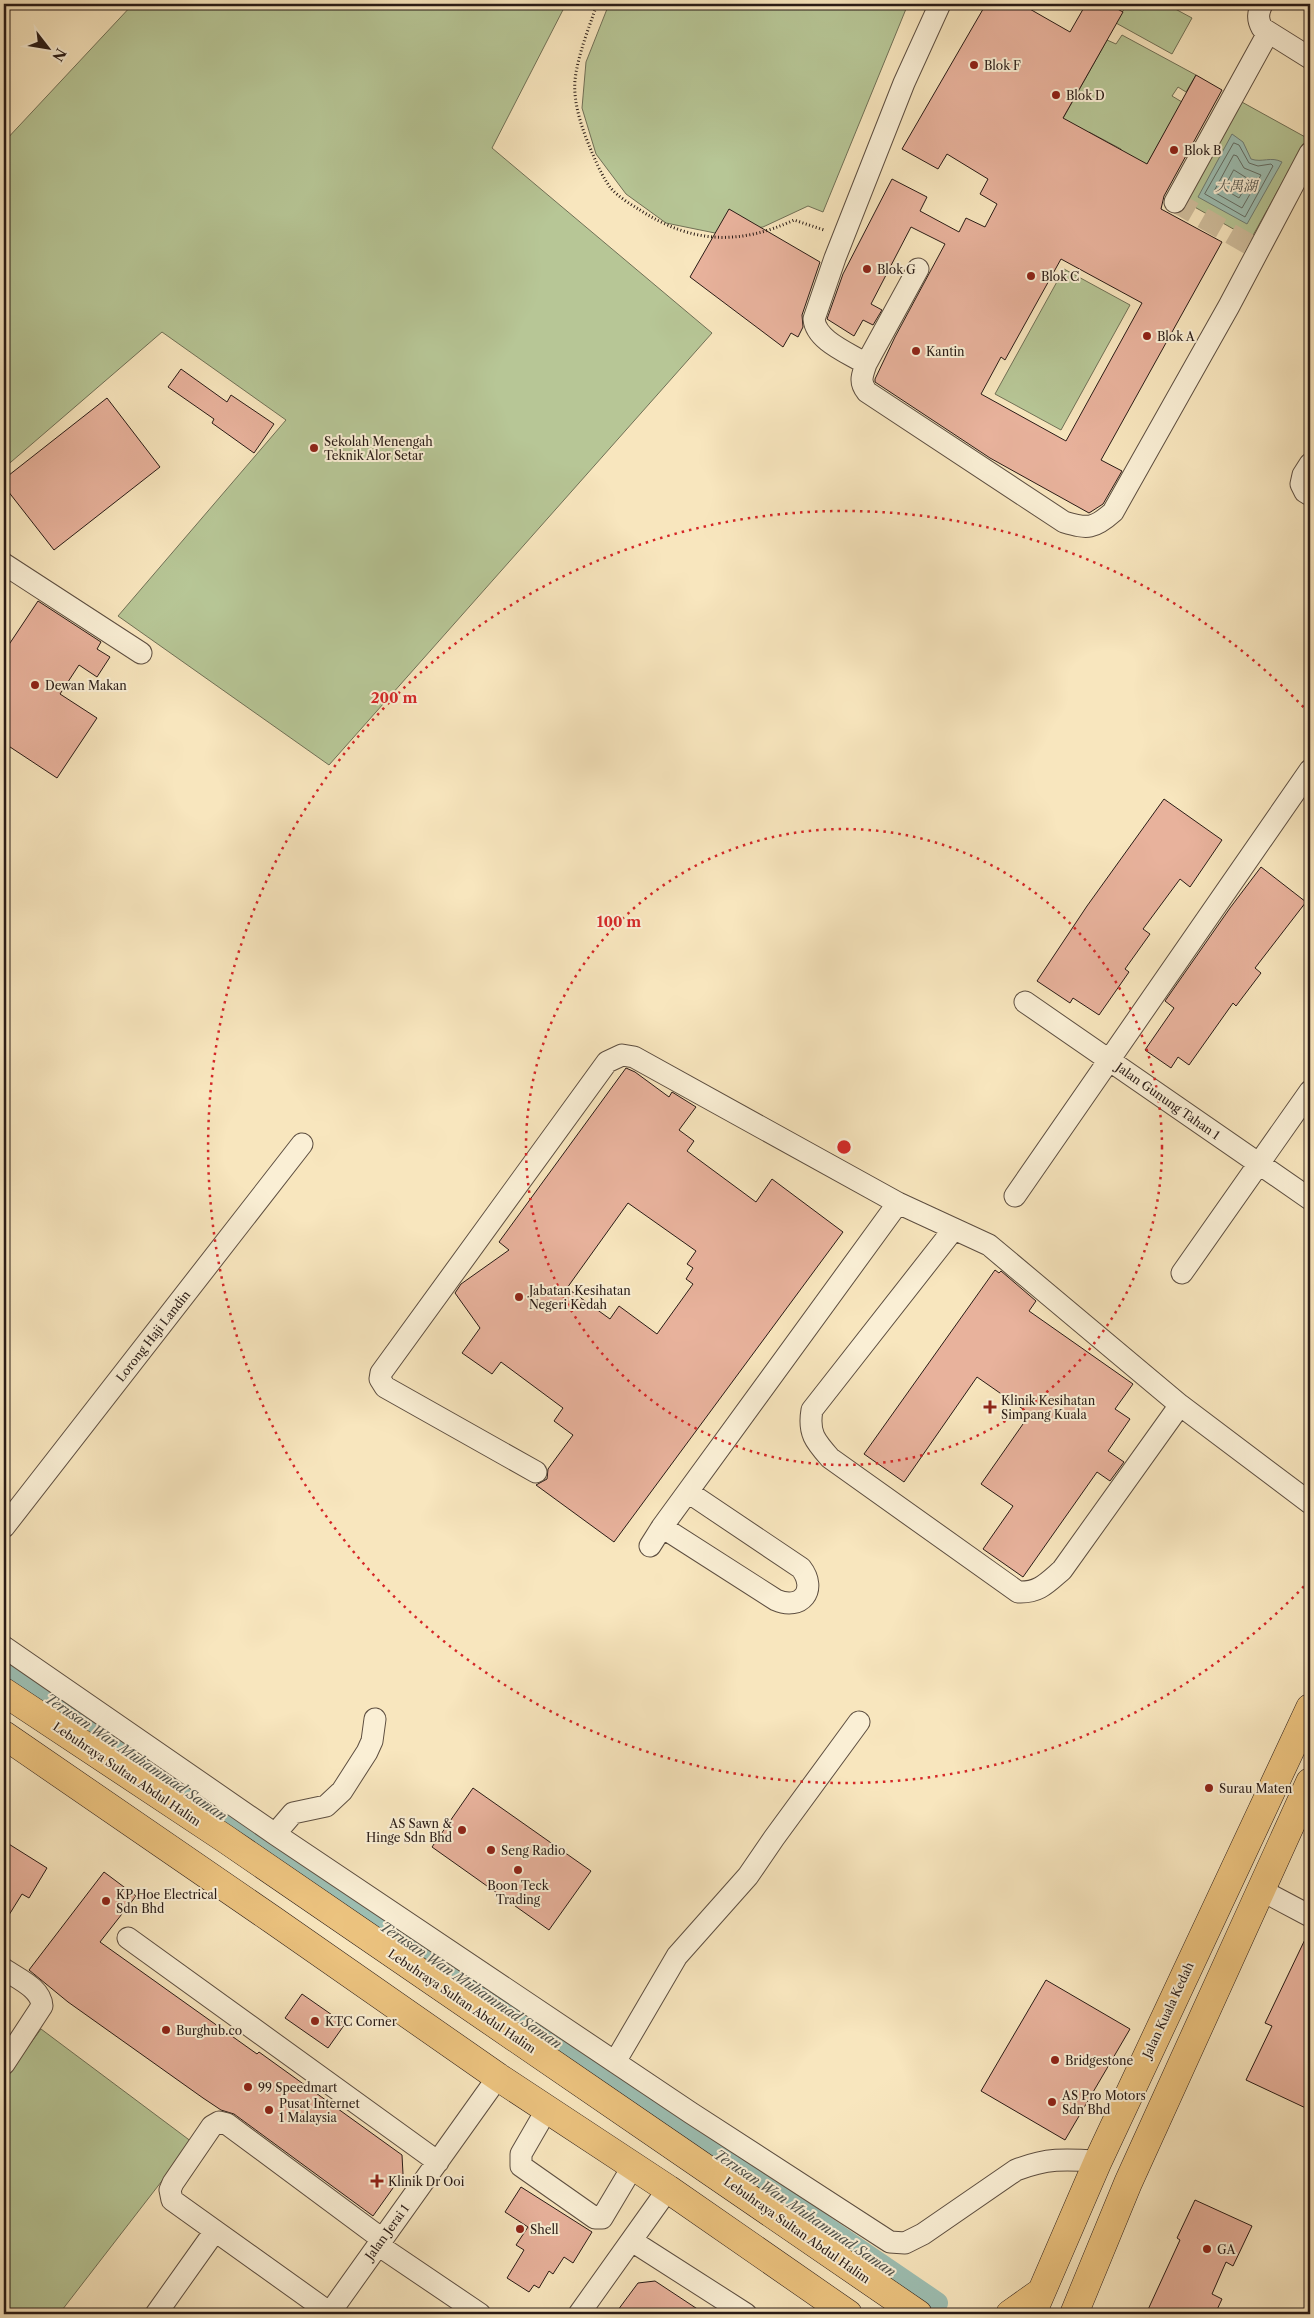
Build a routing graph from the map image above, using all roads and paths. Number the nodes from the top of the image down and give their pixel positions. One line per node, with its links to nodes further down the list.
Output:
1 (597, 4): 8 (path)
2 (940, 4): 8 (street)
3 (1262, 4): 4 (street)
4 (1268, 33): 5 (street); 7 (street)
5 (1310, 58)
6 (1310, 153): 10 (street)
7 (1175, 202)
8 (847, 228): 10 (street)
9 (918, 269): 10 (street)
10 (866, 364)
11 (1310, 464): 12 (street)
12 (1310, 496)
13 (4, 564): 14 (street)
14 (141, 653)
15 (1310, 770): 17 (street)
16 (1025, 1002): 17 (street, Jalan Gunung Tahan 1)
17 (1109, 1060): 20 (street, Jalan Gunung Tahan 1); 21 (street)
18 (1310, 1092): 20 (street)
19 (302, 1144): 30 (street, Lorong Haji Landin)
20 (1259, 1164): 22 (street, Jalan Gunung Tahan 1); 25 (street)
21 (1015, 1196)
22 (1310, 1199)
23 (898, 1203): 24 (street); 27 (street); 28 (street)
24 (953, 1230): 26 (street); 26 (street)
25 (1182, 1273)
26 (1180, 1405): 29 (street)
27 (536, 1472)
28 (688, 1492): 31 (street); 31 (street)
29 (1310, 1502)
30 (4, 1527)
31 (662, 1527): 32 (street)
32 (650, 1546)
33 (4, 1647): 40 (street)
34 (4, 1692): 63 (main road, Lebuhraya Sultan Abdul Halim)
35 (1310, 1708): 49 (main road, Jalan Kuala Kedah)
36 (375, 1719): 40 (street)
37 (859, 1722): 45 (street)
38 (4, 1735): 47 (main road)
39 (1310, 1782): 41 (main road)
40 (275, 1834): 45 (street)
41 (1261, 1890): 42 (street); 65 (main road)
42 (1310, 1916)
43 (128, 1938): 50 (street)
44 (4, 1969): 46 (street)
45 (615, 2062): 49 (street)
46 (4, 2064)
47 (498, 2077): 48 (main road); 50 (street, Jalan Jerai 1)
48 (547, 2109): 51 (main road); 51 (street)
49 (1098, 2161): 56 (main road, Jalan Kuala Kedah)
50 (438, 2162): 55 (street, Jalan Jerai 1)
51 (633, 2166): 52 (main road)
52 (668, 2189): 54 (street); 62 (main road)
53 (215, 2231): 55 (street); 58 (street); 59 (street)
54 (632, 2241): 60 (street); 61 (street)
55 (380, 2242): 57 (street); 59 (street, Jalan Jerai 1)
56 (1037, 2303): 64 (main road)
57 (467, 2311)
58 (156, 2314)
59 (329, 2314)
60 (579, 2314)
61 (746, 2314)
62 (848, 2314)
63 (918, 2314)
64 (1010, 2314)
65 (1074, 2314)

